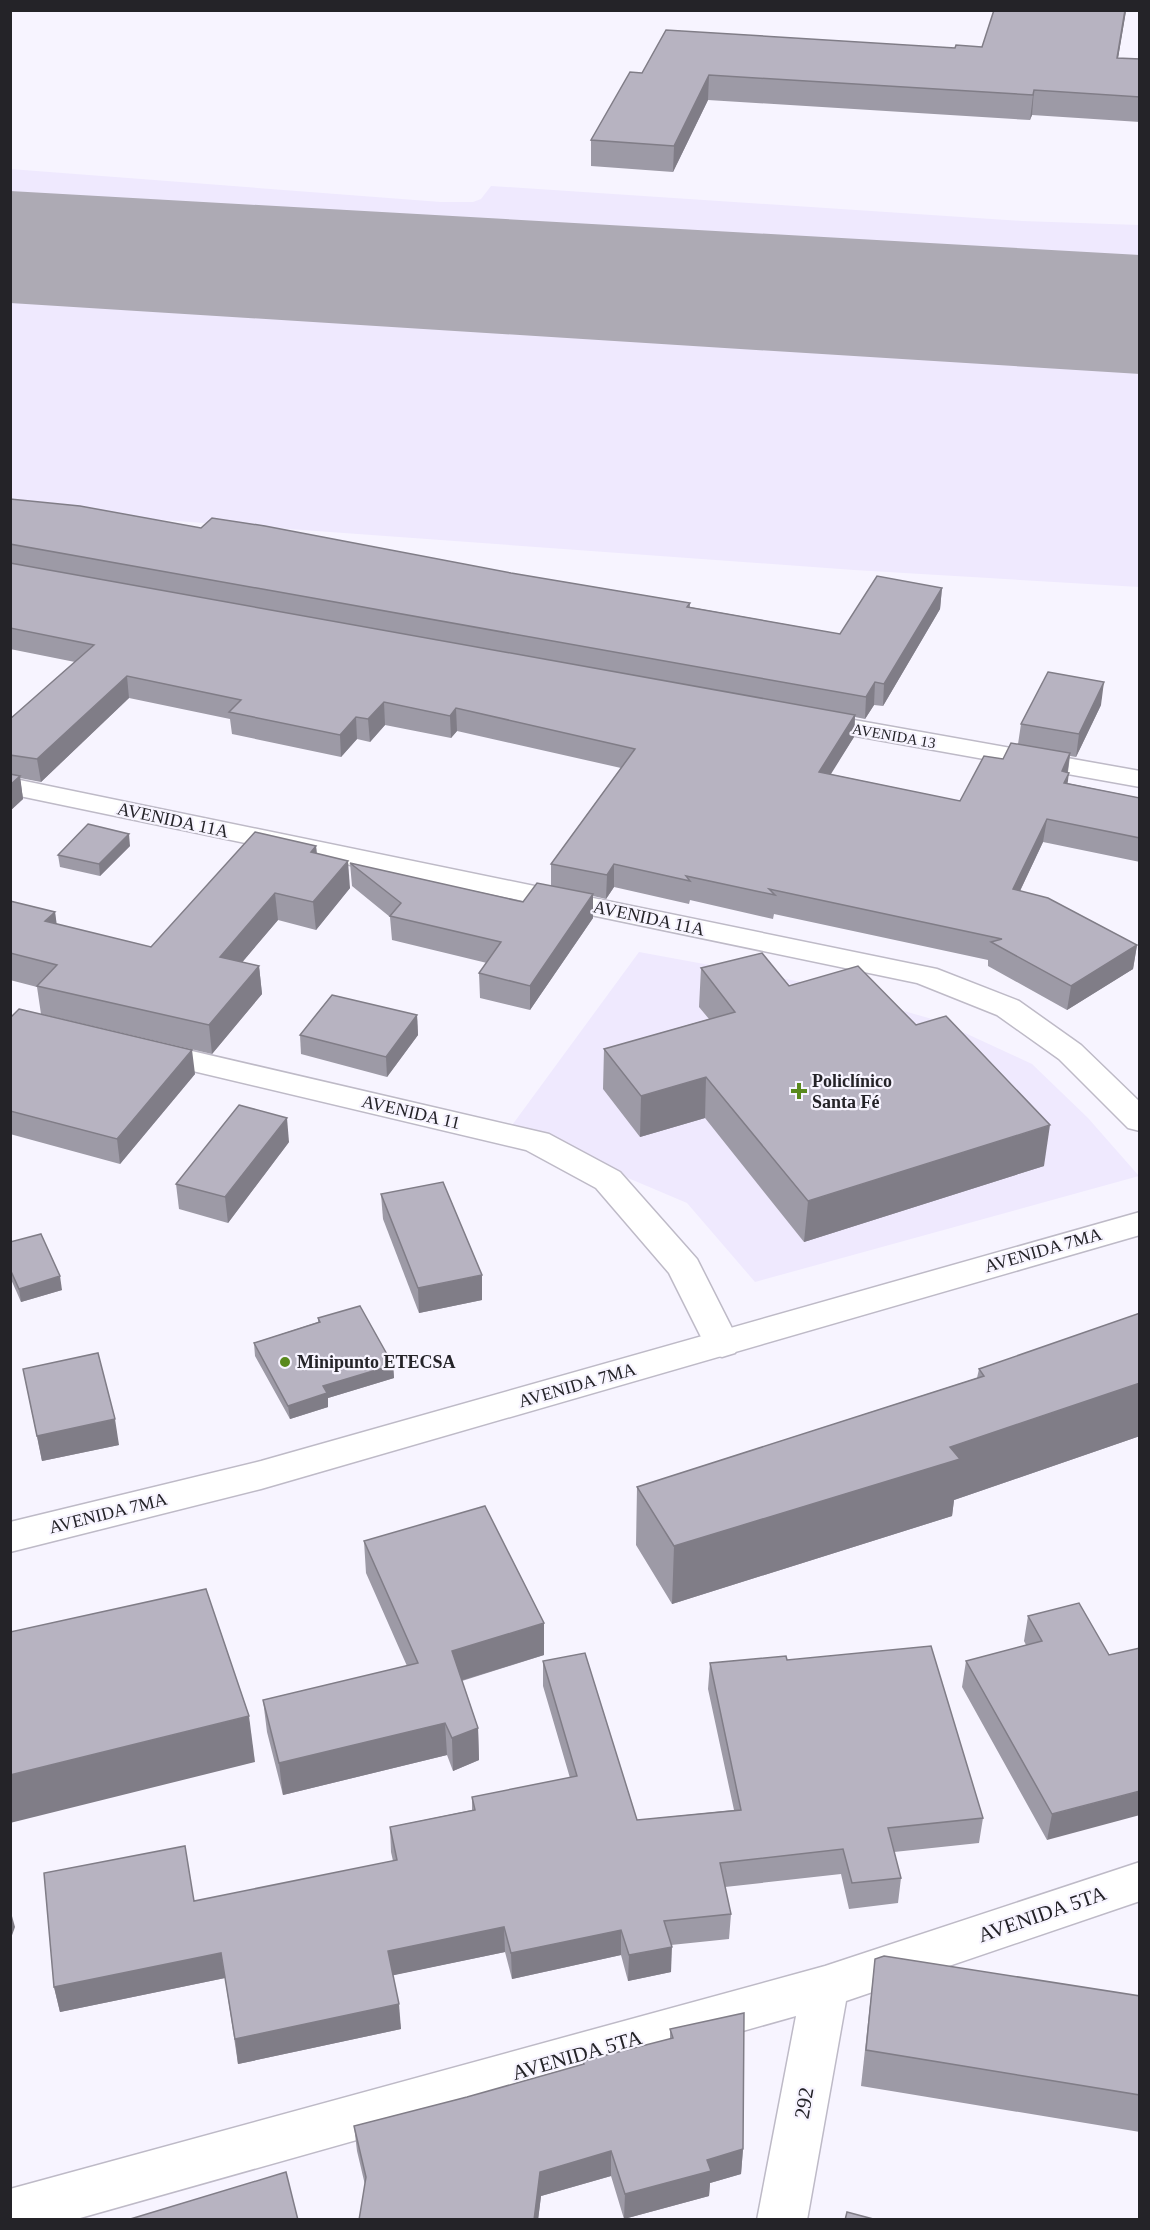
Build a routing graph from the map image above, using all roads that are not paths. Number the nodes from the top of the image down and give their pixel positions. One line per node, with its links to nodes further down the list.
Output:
1 (780, 715): 2 (main road, AVENIDA 13)
2 (1140, 779)
3 (10, 786): 5 (main road, AVENIDA 11A)
4 (125, 1045): 7 (main road, AVENIDA 11)
5 (1140, 1120)
6 (1140, 1222): 7 (main road, AVENIDA 7MA)
7 (722, 1344): 8 (main road, AVENIDA 7MA)
8 (10, 1537)
9 (1140, 1881): 10 (main road, AVENIDA 5TA)
10 (825, 1987): 11 (main road, AVENIDA 5TA); 12 (main road, 292)
11 (10, 2213)
12 (782, 2220)

